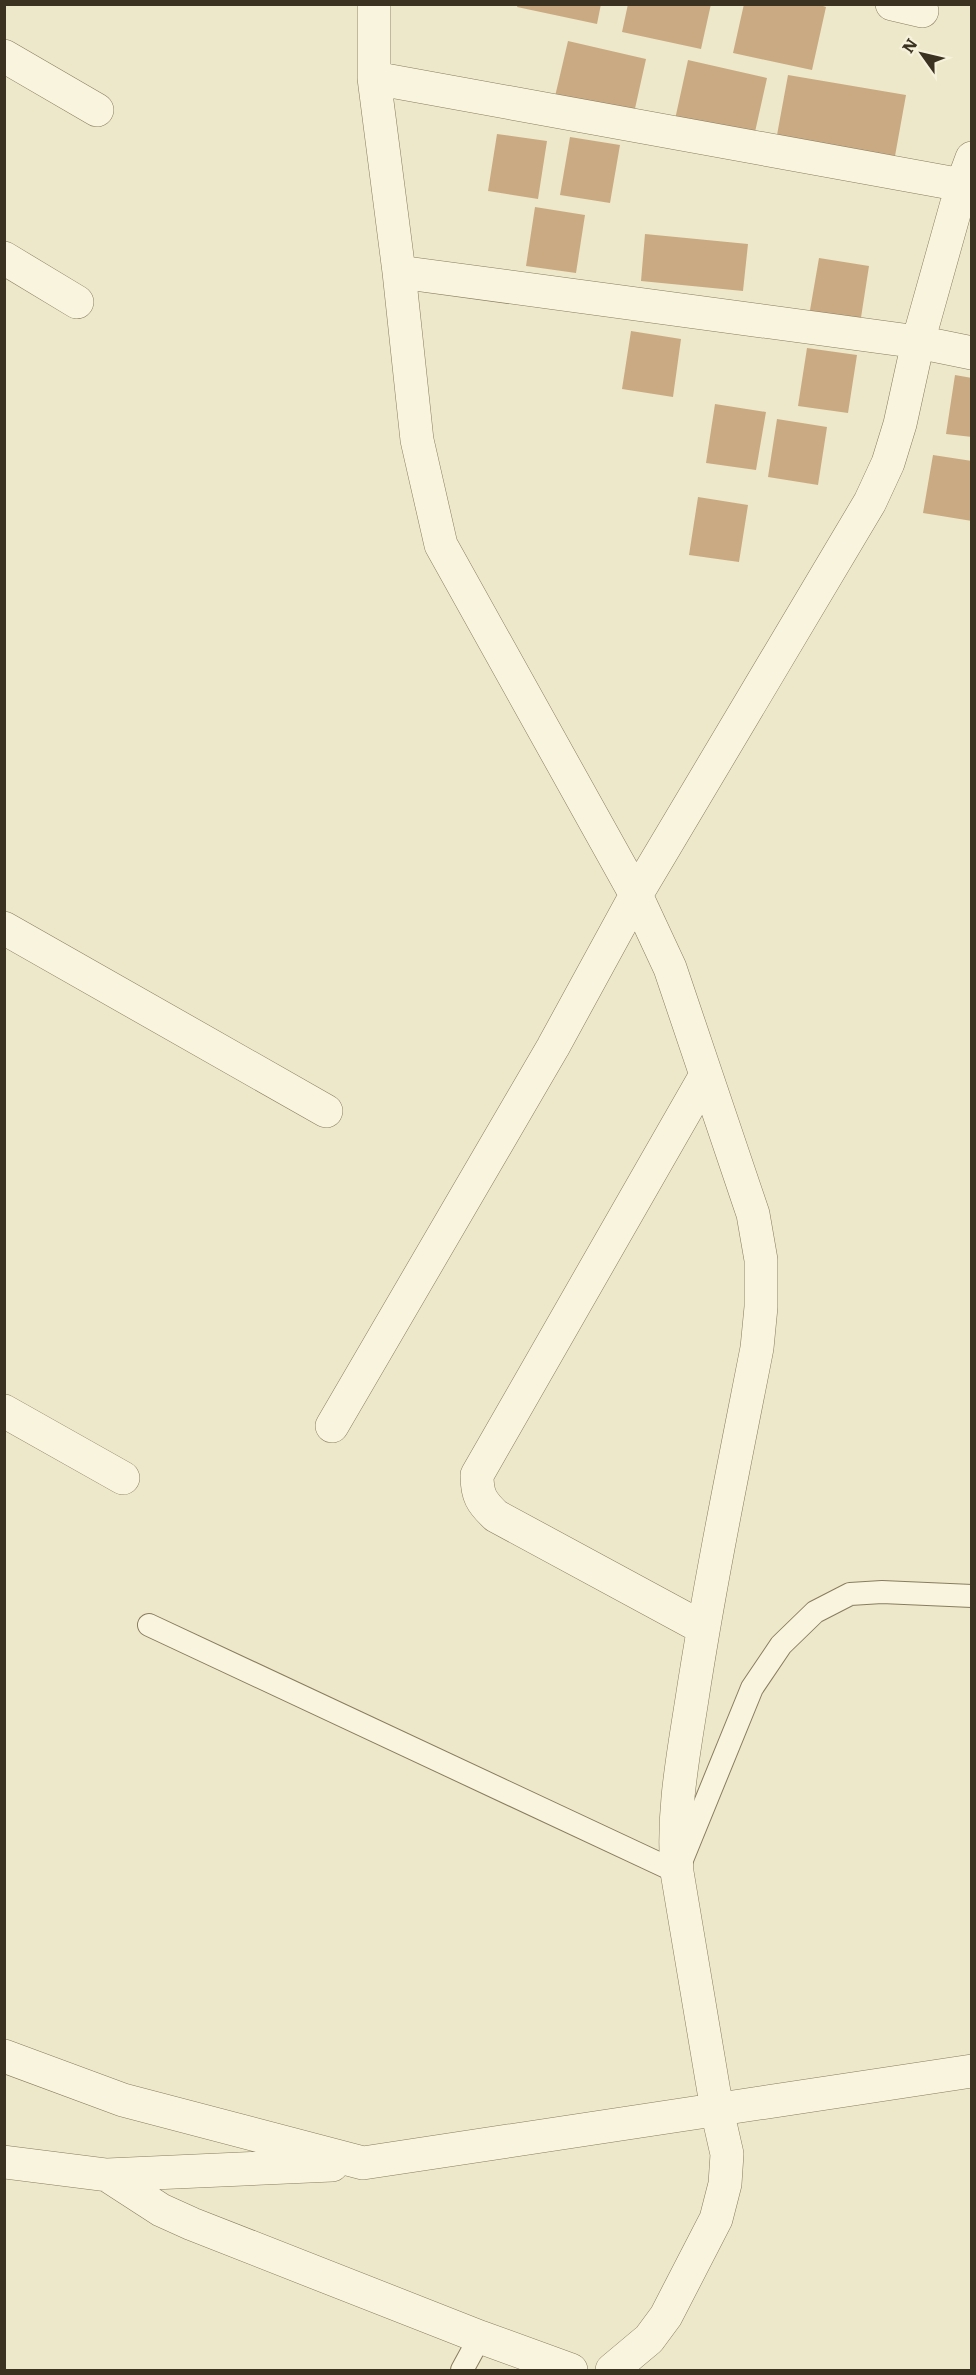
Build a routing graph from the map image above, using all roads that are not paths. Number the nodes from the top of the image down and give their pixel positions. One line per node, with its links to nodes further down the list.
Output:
1 (374, 4): 3 (street)
2 (4, 56): 4 (street)
3 (374, 78): 5 (street); 7 (street)
4 (98, 110)
5 (967, 171): 9 (street)
6 (4, 258): 8 (street)
7 (399, 272): 9 (street); 11 (street)
8 (77, 302)
9 (918, 342): 10 (street); 11 (street)
10 (972, 353)
11 (636, 895): 13 (street); 16 (street)
12 (4, 928): 14 (street)
13 (706, 1075): 20 (street); 20 (street)
14 (326, 1110)
15 (4, 1411): 17 (street)
16 (332, 1426)
17 (123, 1478)
18 (972, 1596): 21 (lane)
19 (149, 1624): 21 (lane)
20 (703, 1628): 21 (street)
21 (676, 1872): 24 (street)
22 (4, 2056): 26 (street)
23 (972, 2071): 24 (street)
24 (717, 2109): 26 (street); 31 (street)
25 (4, 2162): 27 (street)
26 (363, 2163): 27 (street)
27 (107, 2175): 28 (street)
28 (480, 2337): 29 (lane); 30 (street)
29 (462, 2370)
30 (572, 2370)
31 (612, 2370)

